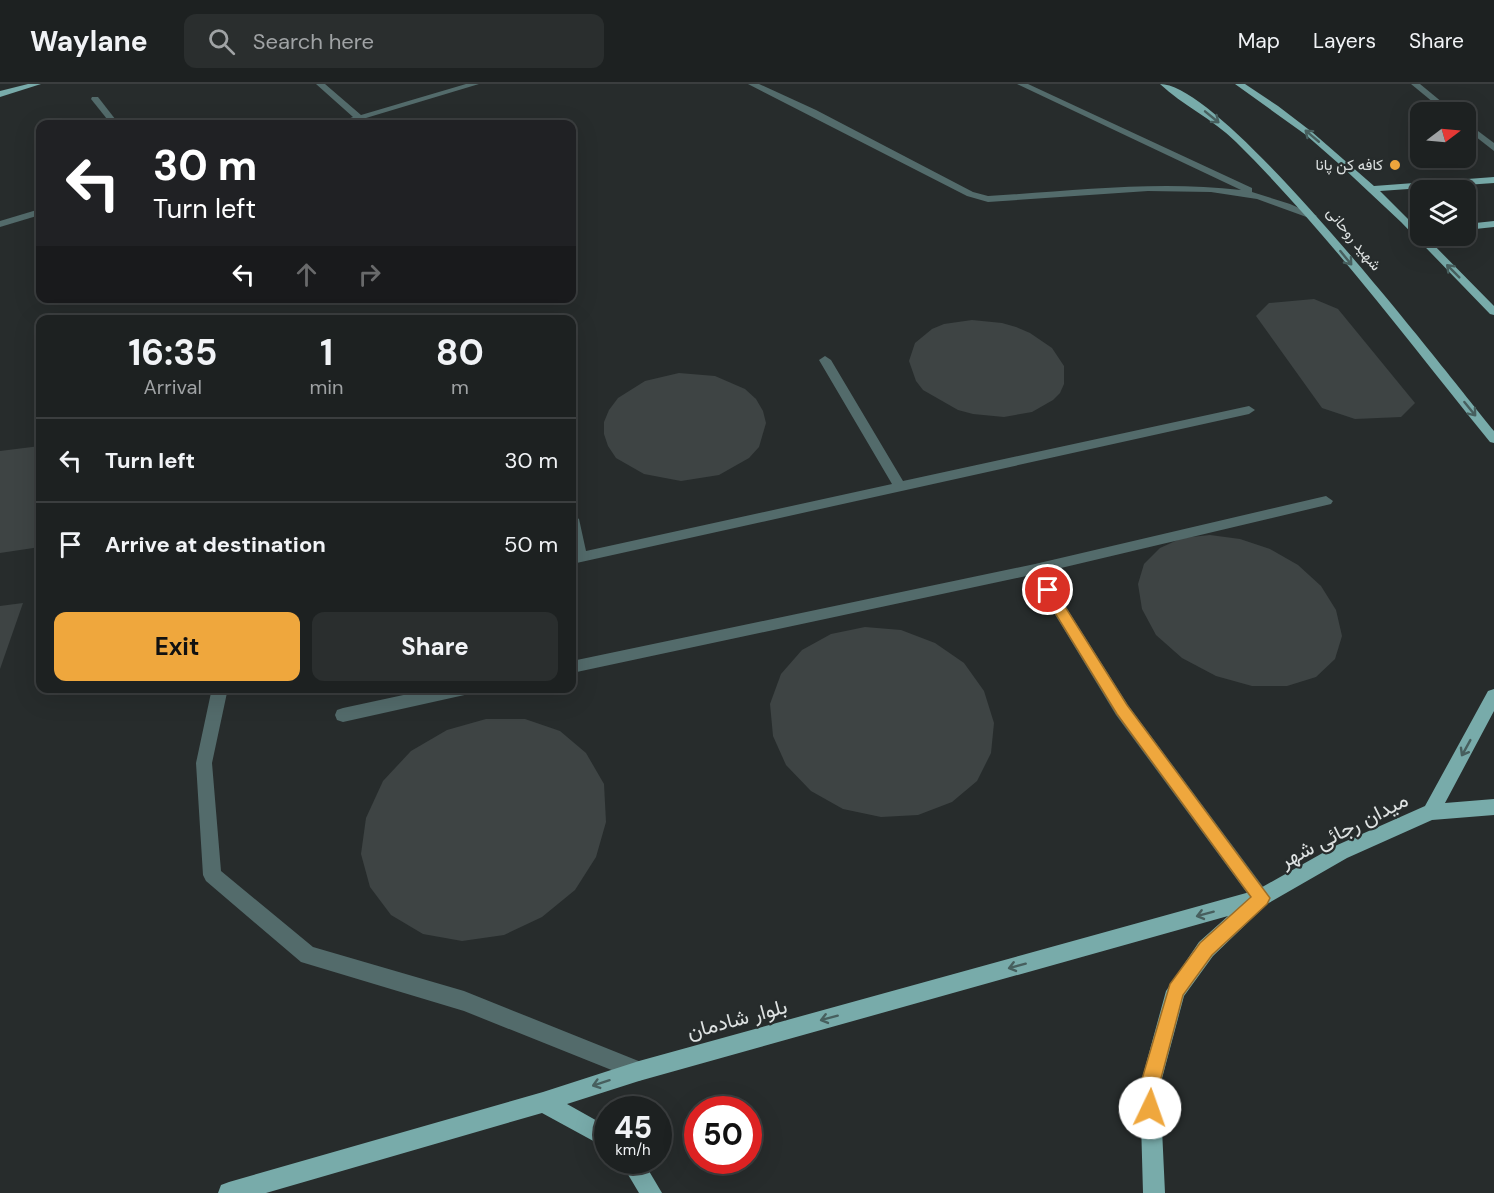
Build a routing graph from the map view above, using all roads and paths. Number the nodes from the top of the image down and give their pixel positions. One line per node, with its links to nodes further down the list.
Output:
1 (37, 84): 9 (main road)
2 (320, 84): 12 (street)
3 (475, 84): 12 (street)
4 (752, 84): 19 (street)
5 (1021, 84): 19 (street)
6 (1164, 84): 21 (main road, شهید روحانی, one-way to 21)
7 (1239, 84): 18 (main road, one-way to 7)
8 (1415, 84): 11 (street)
9 (0, 94)
10 (95, 99): 13 (street)
11 (1438, 102)
12 (360, 118): 14 (street)
13 (112, 120)
14 (353, 120)
15 (1476, 133): 16 (street)
16 (1494, 148)
17 (1494, 180): 18 (main road)
18 (1371, 189): 24 (main road)
19 (1274, 201): 21 (street)
20 (36, 213): 22 (street)
21 (1312, 216): 30 (main road, شهید روحانی, one-way to 30)
22 (0, 224)
23 (1494, 224): 25 (main road)
24 (1410, 225)
25 (1476, 226)
26 (1431, 246): 27 (main road, one-way to 26)
27 (1494, 312)
28 (825, 360): 31 (street)
29 (1249, 410): 31 (street)
30 (1494, 439)
31 (900, 487): 33 (street)
32 (1326, 501): 34 (street)
33 (576, 558)
34 (1035, 569): 35 (street); 42 (street)
35 (576, 666)
36 (219, 693): 43 (street)
37 (446, 693): 39 (street)
38 (1494, 696): 41 (main road, one-way to 41)
39 (343, 715)
40 (1494, 807): 41 (main road, میدان رجائی شهر)
41 (1431, 812): 42 (main road, میدان رجائی شهر)
42 (1261, 898): 43 (main road, بلوار شادمان, one-way to 43); 49 (main road, میدان رجائی شهر)
43 (639, 1071): 44 (main road, بلوار شادمان, one-way to 44)
44 (543, 1101): 45 (main road); 47 (main road, بلوار شادمان)
45 (594, 1131)
46 (639, 1174): 48 (main road)
47 (229, 1193)
48 (651, 1193)
49 (1154, 1193)

